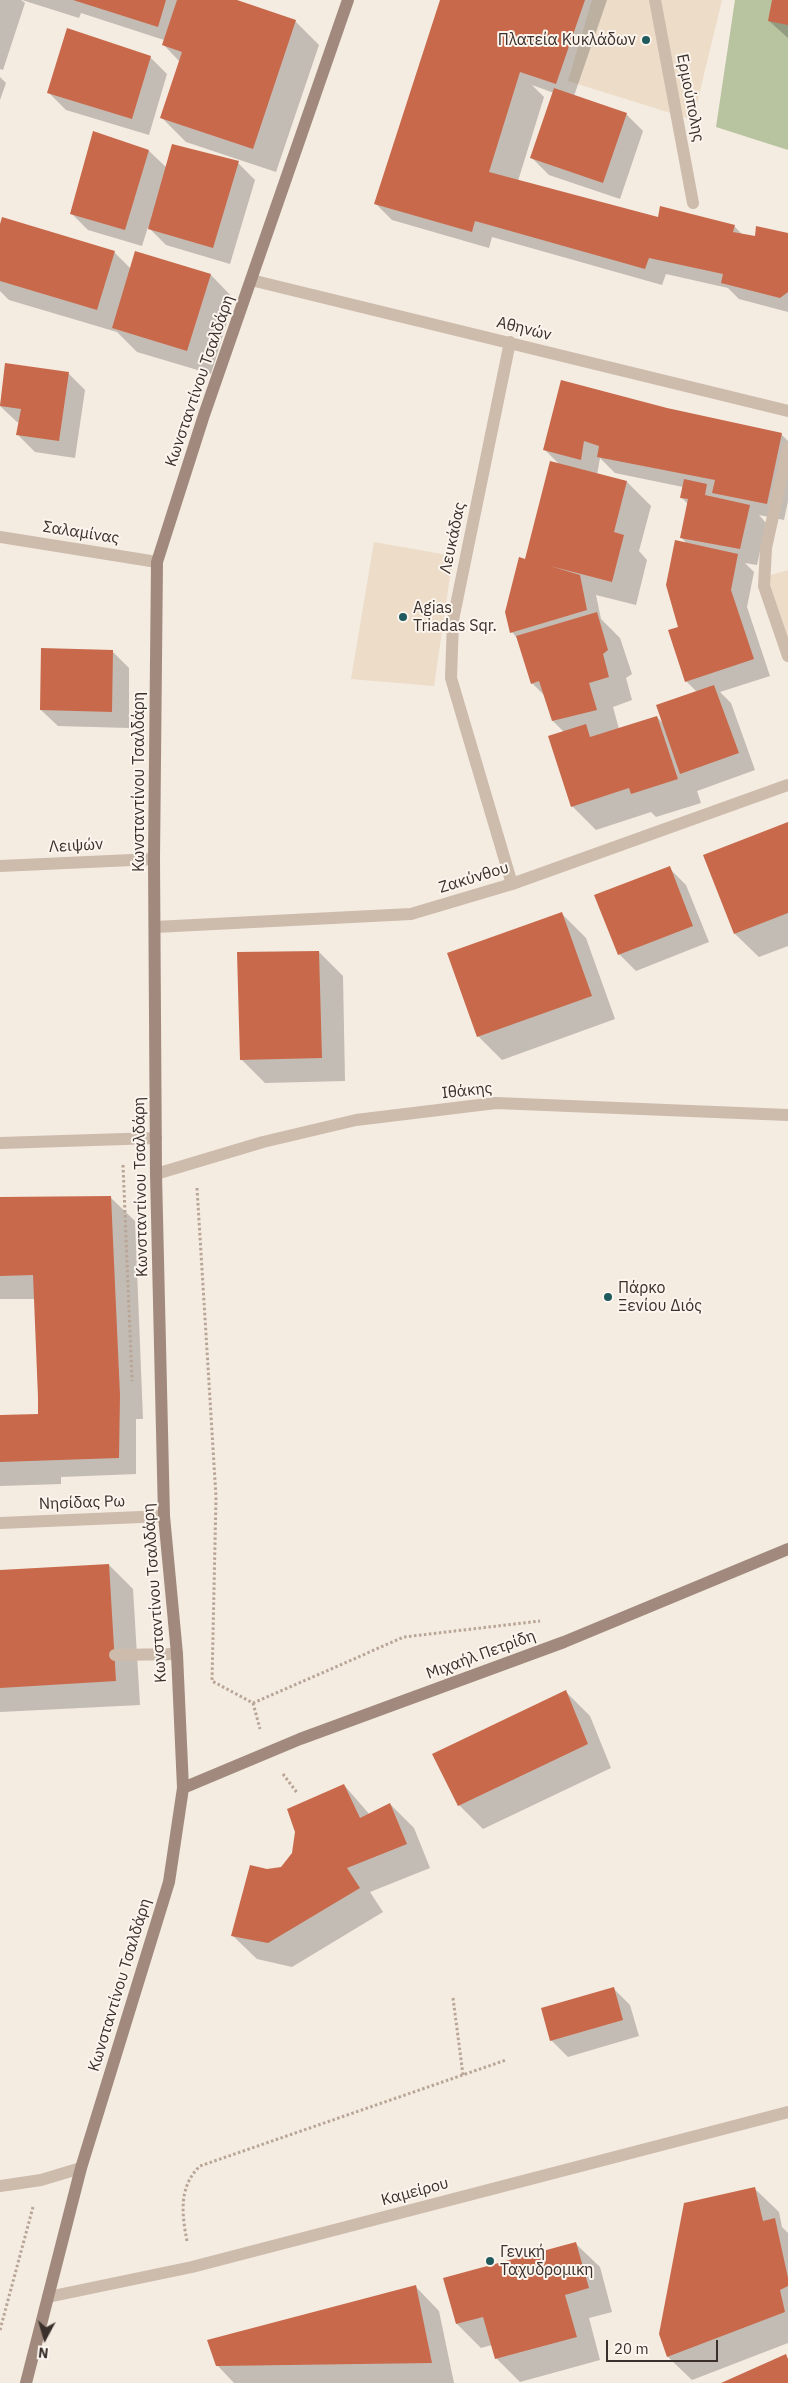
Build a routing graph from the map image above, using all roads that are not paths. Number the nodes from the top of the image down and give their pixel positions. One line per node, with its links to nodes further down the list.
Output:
1 (348, 0): 4 (street, Κωνσταντίνου Τσαλδάρη)
2 (655, 0): 3 (street, Ερμούπολης)
3 (693, 203)
4 (251, 280): 5 (street, Αθηνών); 9 (street, Κωνσταντίνου Τσαλδάρη)
5 (510, 342): 6 (street, Αθηνών); 14 (street, Λευκάδας)
6 (788, 411)
7 (788, 448): 10 (street)
8 (0, 537): 9 (street, Σαλαμίνας)
9 (157, 562): 12 (street, Κωνσταντίνου Τσαλδάρη)
10 (788, 656)
11 (788, 786): 14 (street, Ζακύνθου)
12 (154, 859): 13 (street, Λειψών); 15 (street, Κωνσταντίνου Τσαλδάρη)
13 (0, 866)
14 (512, 884): 15 (street, Ζακύνθου)
15 (155, 926): 17 (street, Κωνσταντίνου Τσαλδάρη)
16 (788, 1115): 19 (street, Ιθάκης)
17 (156, 1138): 18 (street); 19 (street, Κωνσταντίνου Τσαλδάρη)
18 (0, 1144)
19 (156, 1174): 20 (street, Κωνσταντίνου Τσαλδάρη)
20 (164, 1516): 21 (street, Νησίδας Ρω); 23 (street, Κωνσταντίνου Τσαλδάρη)
21 (0, 1523)
22 (788, 1549): 25 (street, Μιχαήλ Πετρίδη)
23 (177, 1654): 24 (street); 25 (street, Κωνσταντίνου Τσαλδάρη)
24 (114, 1655)
25 (183, 1788): 27 (street, Κωνσταντίνου Τσαλδάρη)
26 (788, 2112): 29 (street, Καμείρου)
27 (81, 2168): 28 (street); 29 (street, Κωνσταντίνου Τσαλδάρη)
28 (0, 2186)
29 (48, 2297): 30 (street, Κωνσταντίνου Τσαλδάρη)
30 (26, 2383)

